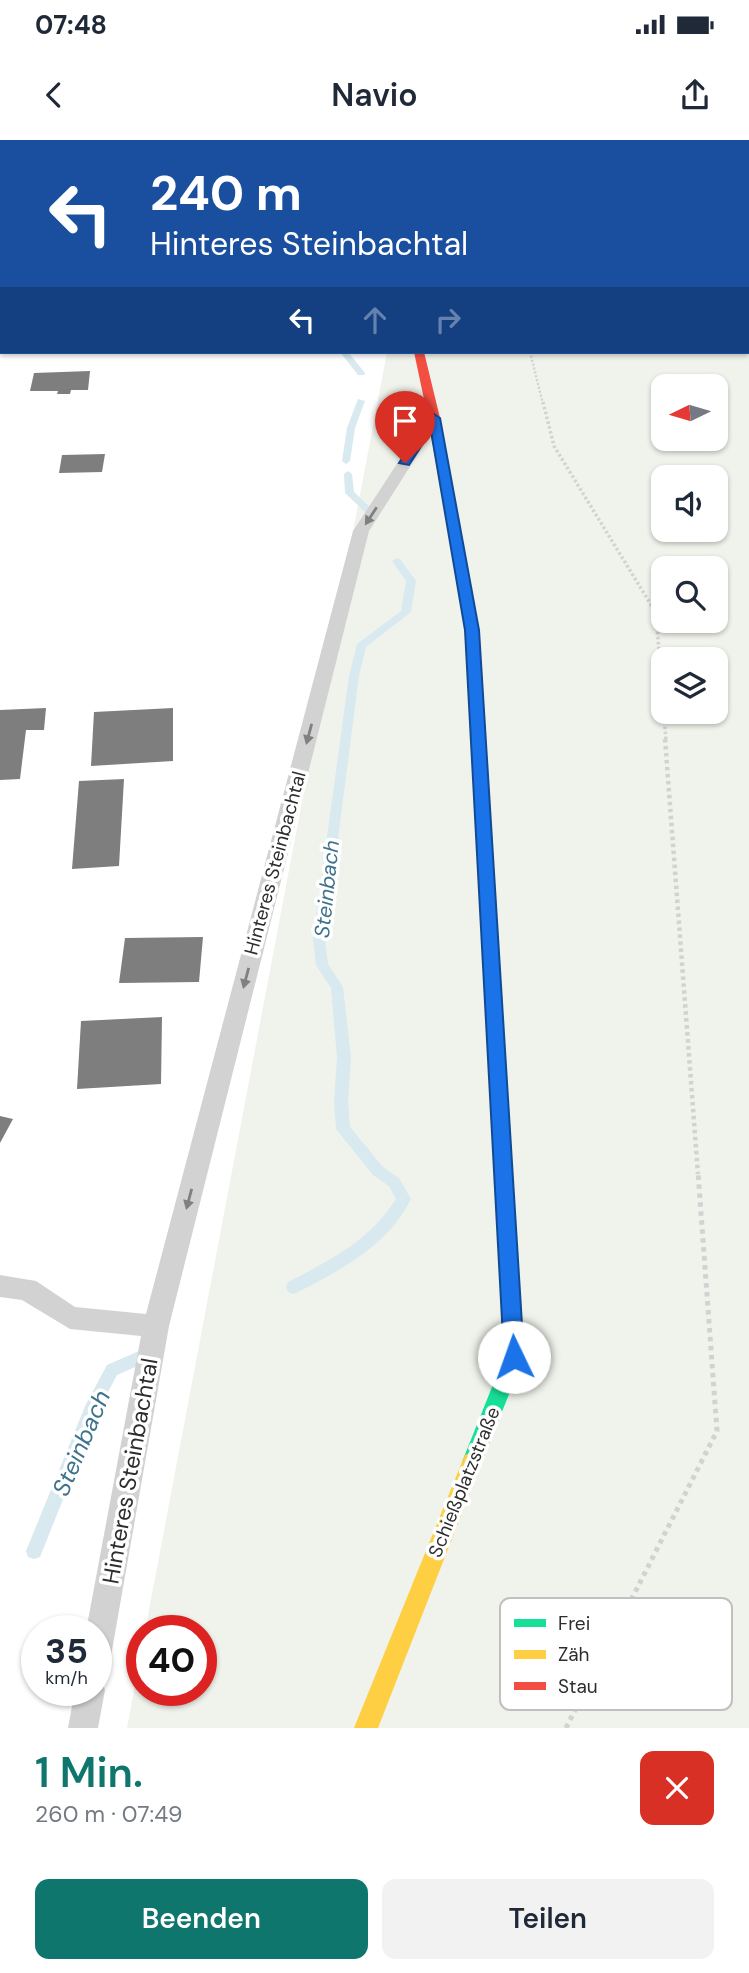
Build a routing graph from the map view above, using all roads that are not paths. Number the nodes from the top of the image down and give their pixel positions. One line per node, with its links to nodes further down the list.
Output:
1 (419, 354): 2 (street, Schießplatzstraße)
2 (434, 418): 4 (lane, Hinteres Steinbachtal, one-way to 4); 8 (street, Schießplatzstraße)
3 (0, 1286): 4 (lane)
4 (156, 1326): 5 (lane, Hinteres Steinbachtal)
5 (103, 1615)
6 (87, 1706): 7 (lane)
7 (83, 1728)
8 (366, 1728)

